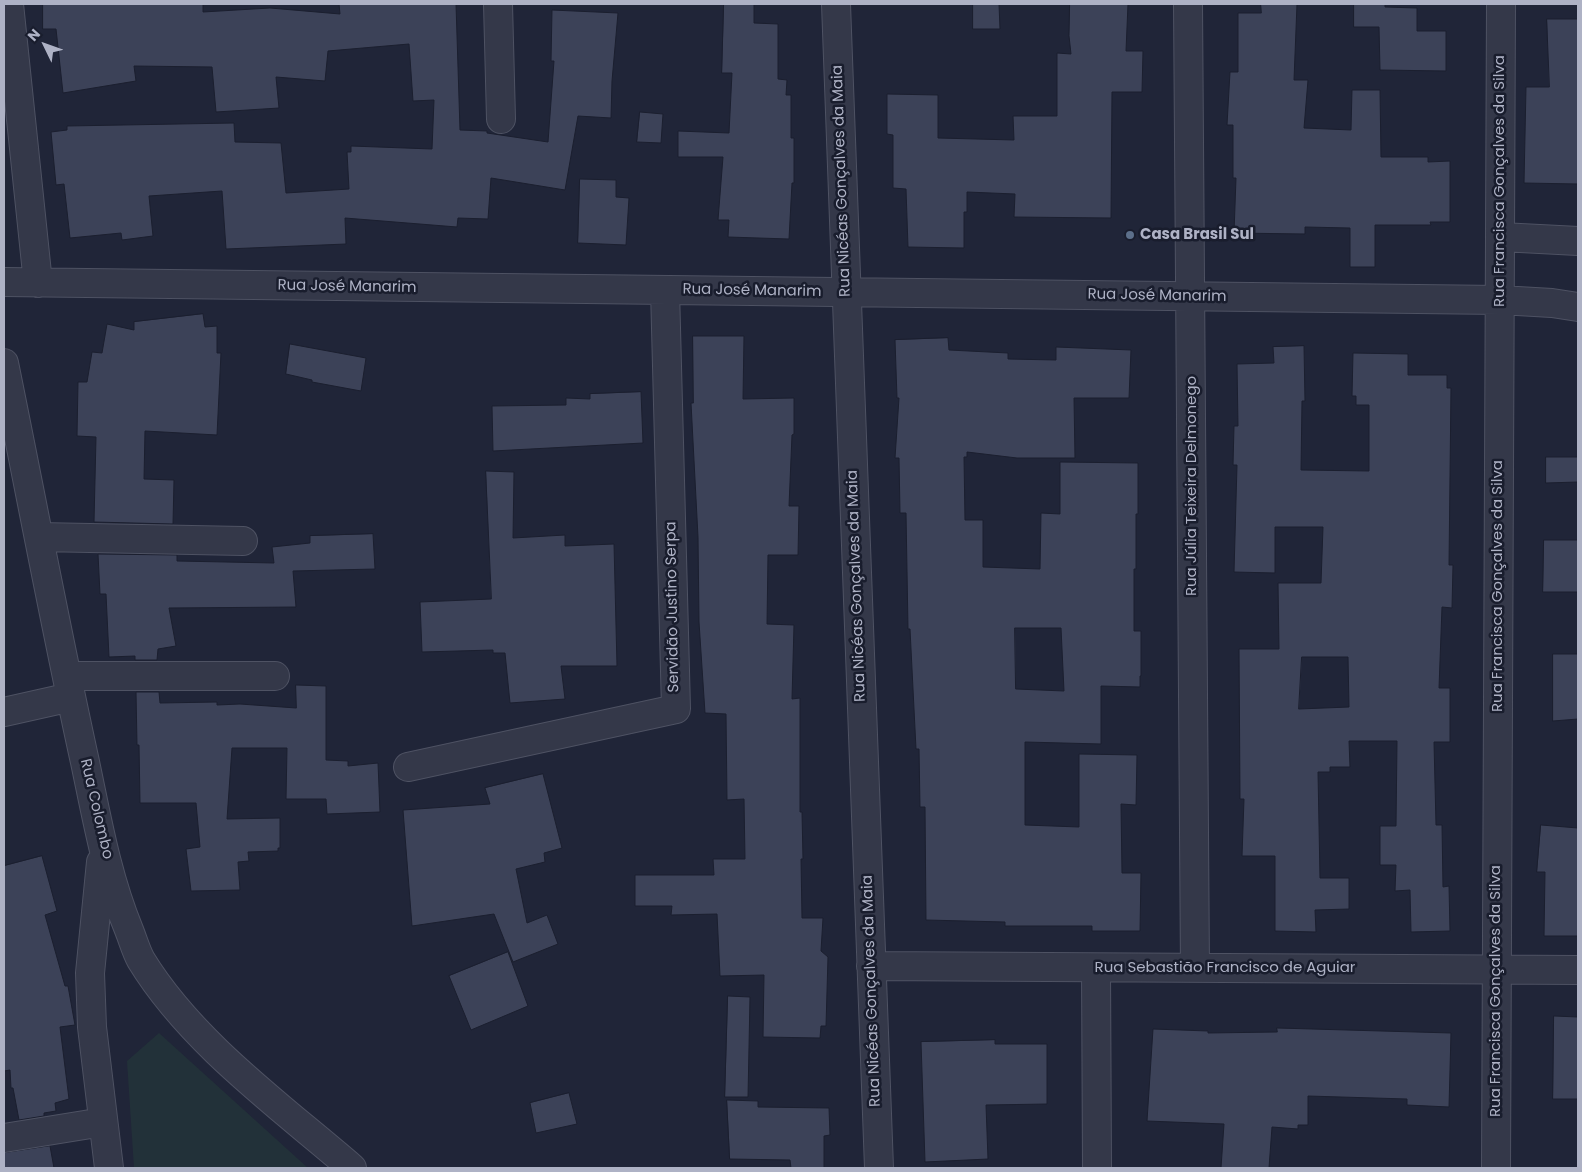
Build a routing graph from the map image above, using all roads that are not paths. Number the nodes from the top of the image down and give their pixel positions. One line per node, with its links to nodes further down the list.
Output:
1 (9, 4): 10 (street)
2 (498, 4): 6 (street)
3 (836, 4): 12 (street, Rua Nicéas Gonçalves da Maia)
4 (1188, 4): 13 (street, Rua Júlia Teixeira Delmonego)
5 (1501, 4): 7 (street, Rua Francisca Gonçalves da Silva)
6 (501, 118)
7 (1501, 237): 8 (street); 14 (street, Rua Francisca Gonçalves da Silva)
8 (1578, 241)
9 (4, 282): 10 (street, Rua José Manarim)
10 (38, 283): 11 (street, Rua José Manarim)
11 (665, 290): 12 (street, Rua José Manarim); 22 (street, Servidão Justino Serpa)
12 (846, 292): 13 (street, Rua José Manarim); 24 (street, Rua Nicéas Gonçalves da Maia)
13 (1190, 297): 14 (street, Rua José Manarim); 26 (street, Rua Júlia Teixeira Delmonego)
14 (1500, 300): 15 (street, Rua José Manarim); 27 (street, Rua Francisca Gonçalves da Silva)
15 (1578, 307)
16 (4, 363): 17 (street, Rua Colombo)
17 (39, 537): 18 (street); 20 (street, Rua Colombo)
18 (243, 541)
19 (275, 676): 20 (street)
20 (69, 686): 21 (street); 23 (street, Rua Colombo)
21 (4, 712)
22 (408, 767)
23 (103, 846): 29 (street); 32 (street, Rua Colombo)
24 (871, 966): 25 (street, Rua Sebastião Francisco de Aguiar); 33 (street, Rua Nicéas Gonçalves da Maia)
25 (1096, 968): 26 (street, Rua Sebastião Francisco de Aguiar); 34 (street)
26 (1195, 968): 27 (street, Rua Sebastião Francisco de Aguiar)
27 (1496, 970): 28 (street, Rua Sebastião Francisco de Aguiar); 35 (street, Rua Francisca Gonçalves da Silva)
28 (1578, 970)
29 (103, 1122): 30 (street); 31 (street)
30 (4, 1138)
31 (109, 1168)
32 (352, 1168)
33 (879, 1168)
34 (1097, 1168)
35 (1496, 1168)

